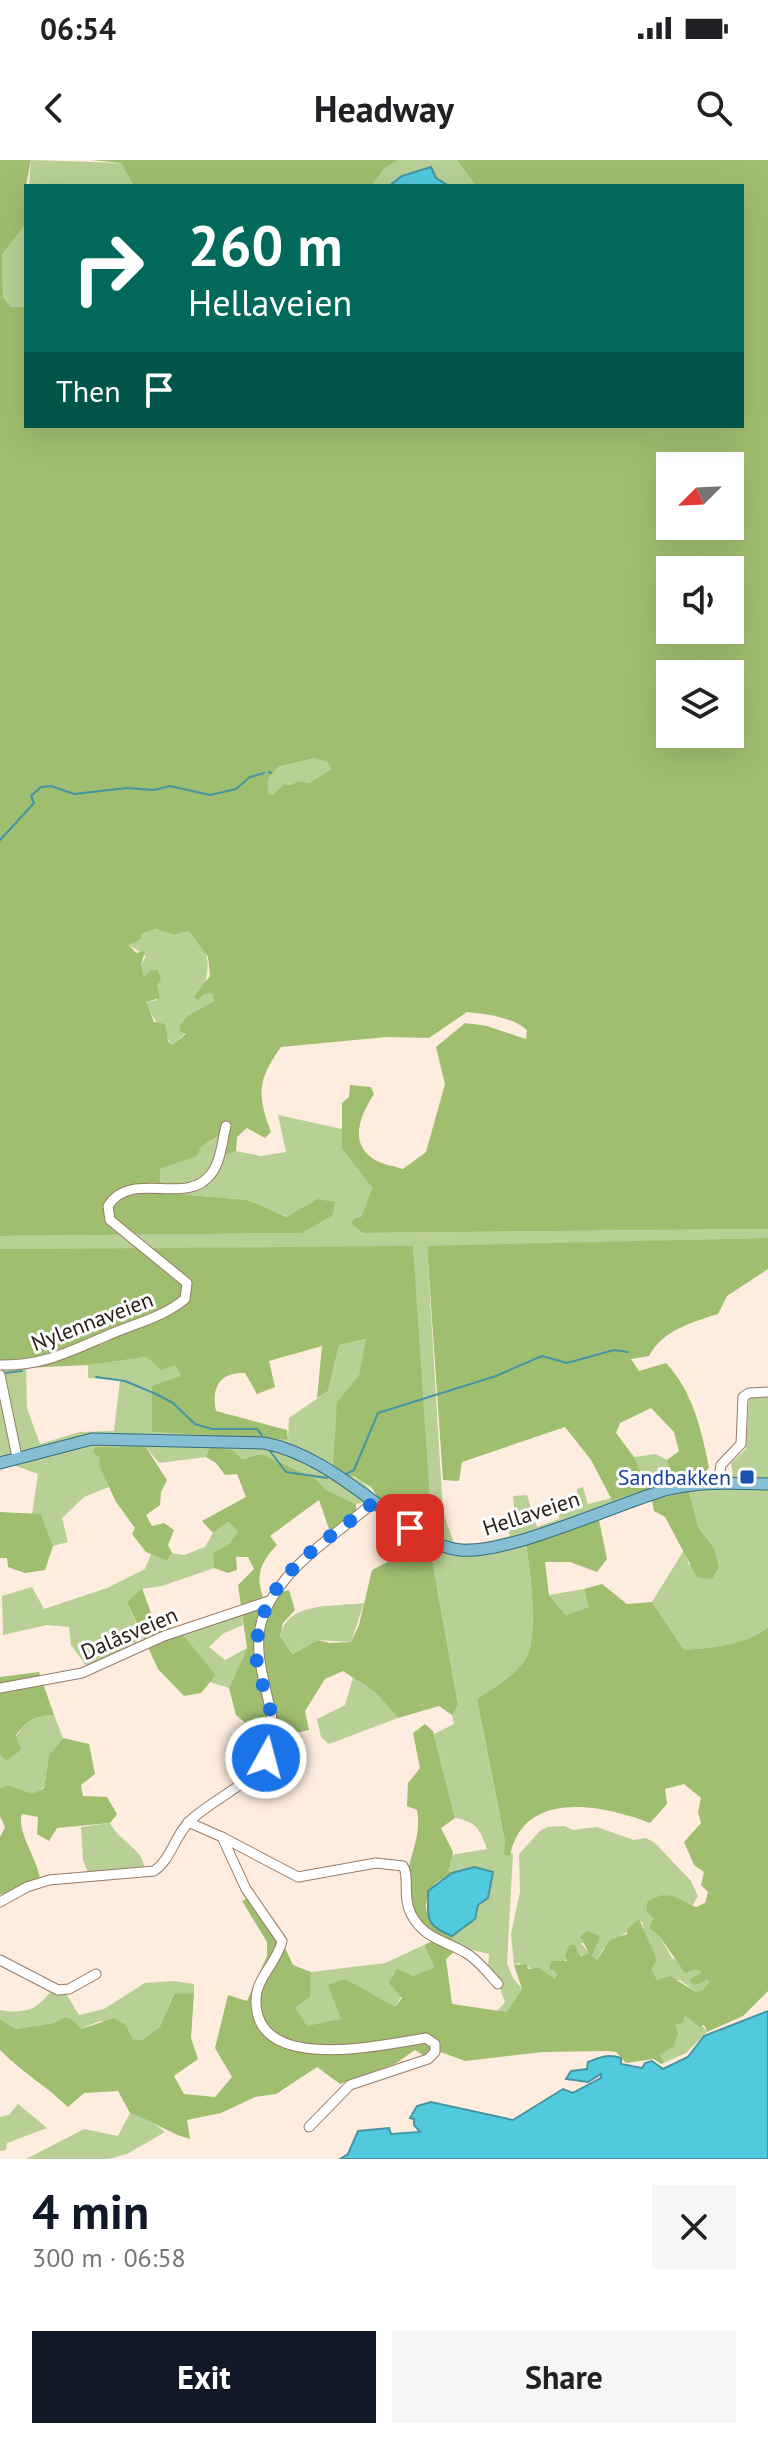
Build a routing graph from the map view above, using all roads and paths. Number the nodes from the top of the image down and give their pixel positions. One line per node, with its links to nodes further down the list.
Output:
1 (226, 1126): 2 (street, Nylennaveien)
2 (0, 1365)
3 (0, 1375): 5 (street)
4 (768, 1392): 7 (street)
5 (17, 1457): 6 (main road, Hellaveien); 9 (main road, Hellaveien)
6 (0, 1463)
7 (718, 1483): 8 (main road, Hellaveien); 9 (main road, Hellaveien)
8 (768, 1484)
9 (374, 1502): 10 (street)
10 (269, 1601): 11 (street, Dalåsveien); 12 (street)
11 (0, 1688)
12 (188, 1822): 13 (street); 14 (street)
13 (222, 1837): 17 (street); 18 (street)
14 (0, 1902)
15 (0, 1960): 16 (street)
16 (96, 1974)
17 (498, 1984)
18 (309, 2127)

